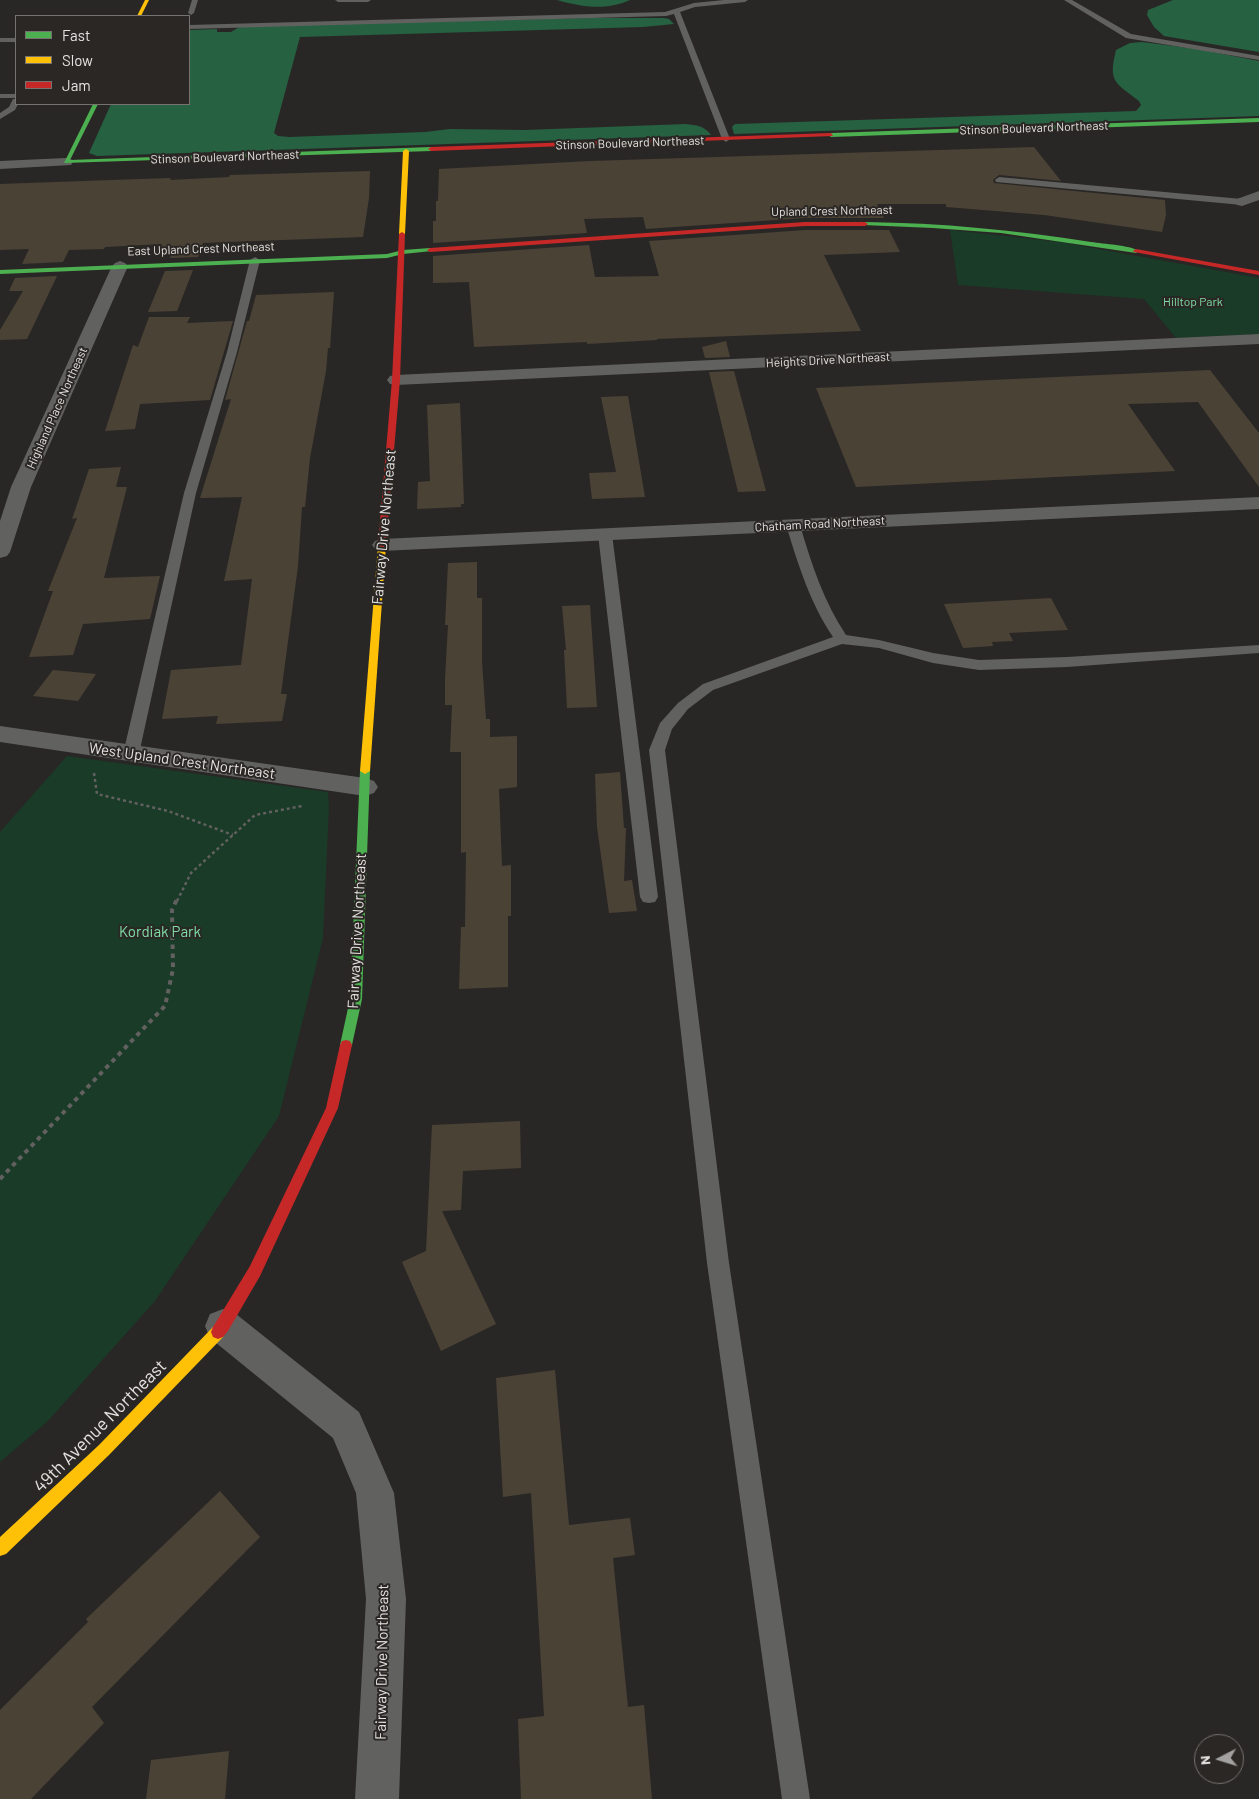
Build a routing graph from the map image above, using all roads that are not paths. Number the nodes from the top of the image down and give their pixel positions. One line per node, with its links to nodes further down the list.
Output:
1 (147, 0): 9 (street)
2 (195, 0): 8 (lane)
3 (338, 0): 4 (lane)
4 (368, 0)
5 (745, 0): 7 (lane)
6 (1067, 0): 13 (lane)
7 (676, 11): 10 (lane); 20 (lane)
8 (191, 13)
9 (140, 15)
10 (190, 27)
11 (0, 40): 12 (lane)
12 (15, 40)
13 (1259, 58)
14 (0, 96): 15 (lane)
15 (15, 96)
16 (15, 103): 18 (lane)
17 (94, 105): 22 (street)
18 (0, 117)
19 (1259, 120): 20 (street, Stinson Boulevard Northeast)
20 (726, 139): 21 (street, Stinson Boulevard Northeast)
21 (406, 151): 22 (street, Stinson Boulevard Northeast); 27 (street, Fairway Drive Northeast)
22 (66, 162): 23 (street, Stinson Boulevard Northeast)
23 (0, 164)
24 (1000, 180): 26 (lane)
25 (1259, 195): 26 (street)
26 (1242, 202)
27 (403, 252): 28 (street, East Upland Crest Northeast); 31 (street, Upland Crest Northeast); 33 (street, Fairway Drive Northeast)
28 (255, 260): 29 (street, East Upland Crest Northeast); 42 (lane)
29 (120, 266): 30 (street, East Upland Crest Northeast); 38 (street, Highland Place Northeast)
30 (0, 272)
31 (1259, 274)
32 (1259, 339): 33 (street, Heights Drive Northeast)
33 (396, 380): 37 (street, Fairway Drive Northeast)
34 (1259, 504): 35 (street, Chatham Road Northeast)
35 (794, 525): 36 (street, Chatham Road Northeast); 39 (lane)
36 (605, 534): 37 (street, Chatham Road Northeast); 44 (lane)
37 (382, 545): 43 (street, Fairway Drive Northeast)
38 (0, 552)
39 (841, 639): 40 (lane); 48 (lane)
40 (1259, 649)
41 (0, 734): 42 (street, West Upland Crest Northeast)
42 (131, 754): 43 (street, West Upland Crest Northeast)
43 (365, 787): 45 (street, Fairway Drive Northeast)
44 (649, 897)
45 (223, 1326): 46 (street, 49th Avenue Northeast); 47 (street, Fairway Drive Northeast)
46 (0, 1548)
47 (378, 1799)
48 (796, 1799)

